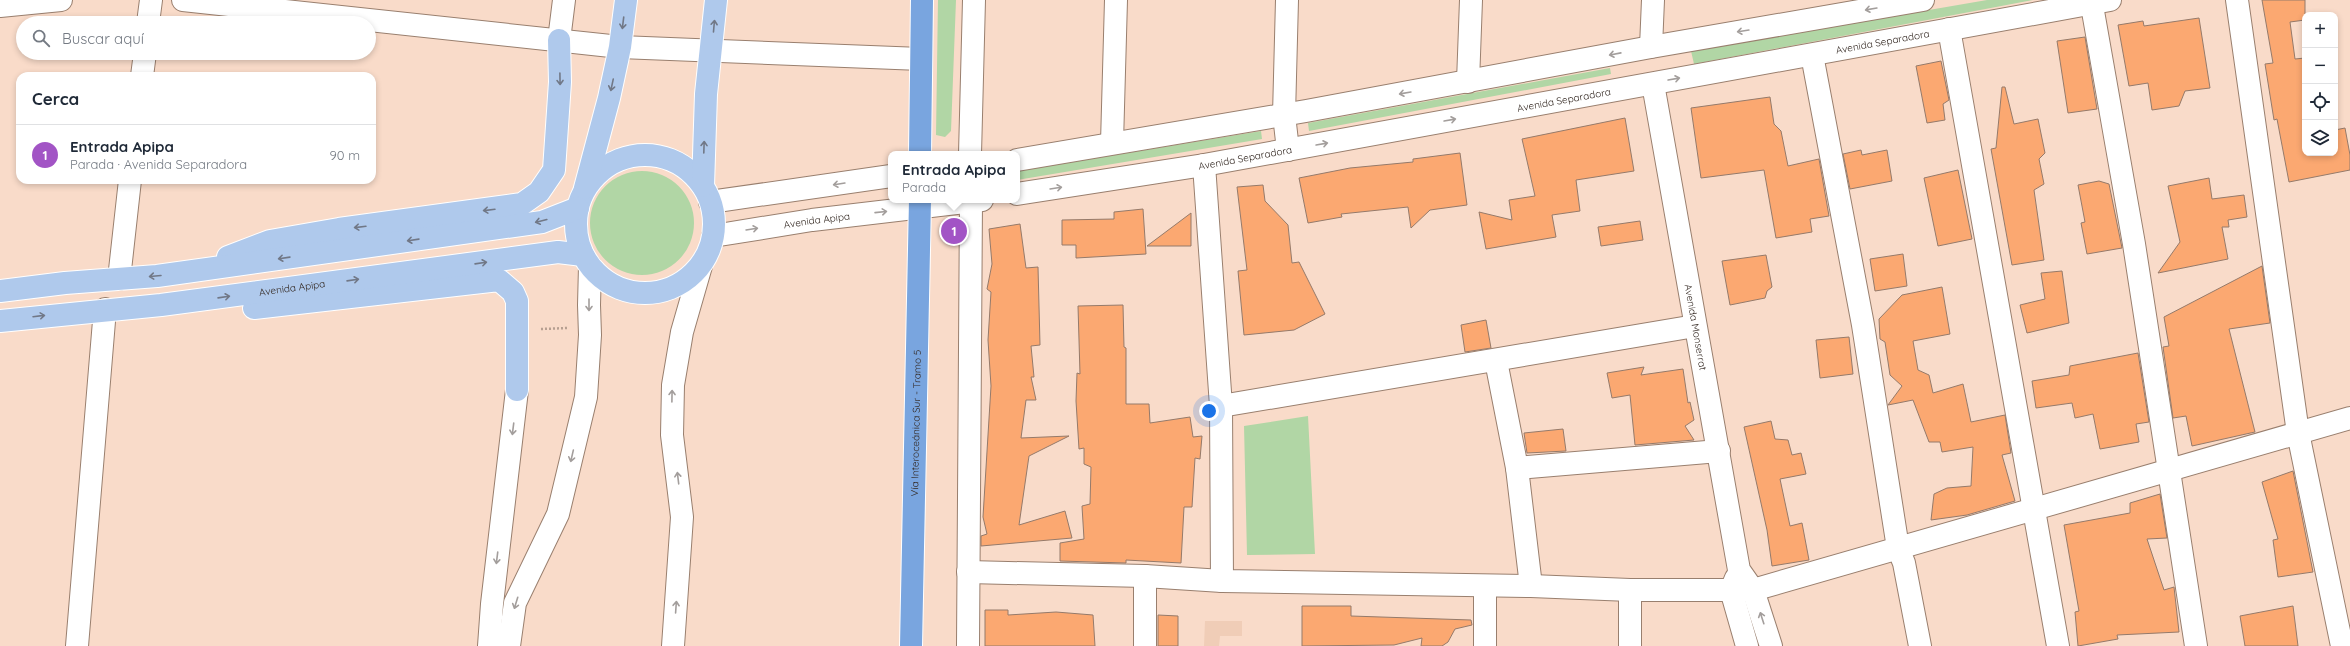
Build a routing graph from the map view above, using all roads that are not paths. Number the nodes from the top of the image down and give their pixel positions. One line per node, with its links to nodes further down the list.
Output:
1 (62, 0): 17 (street)
2 (151, 0): 18 (street)
3 (183, 0): 16 (street)
4 (564, 0): 22 (street)
5 (626, 0): 23 (main road, one-way to 23)
6 (716, 0): 25 (main road, one-way to 6)
7 (922, 0): 27 (highway)
8 (974, 0): 36 (street)
9 (1116, 0): 33 (street)
10 (1287, 0): 32 (street)
11 (1470, 0): 30 (street)
12 (1653, 0): 24 (street)
13 (1923, 0): 24 (street, one-way to 24)
14 (2237, 0): 61 (street)
15 (2097, 1): 21 (street, Avenida Separadora); 64 (street)
16 (253, 4): 19 (street)
17 (0, 6)
18 (149, 16)
19 (355, 16)
20 (376, 18): 22 (street)
21 (1948, 29): 26 (street, Avenida Separadora); 65 (street)
22 (559, 40): 23 (street); 50 (main road, one-way to 50)
23 (620, 47): 25 (street); 43 (main road, one-way to 43)
24 (1651, 47): 30 (street, one-way to 30)
25 (711, 52): 27 (street); 41 (main road, one-way to 25)
26 (1812, 55): 31 (street, Avenida Separadora, one-way to 26); 66 (street)
27 (921, 59): 35 (highway)
28 (144, 60): 29 (street)
29 (143, 72)
30 (1468, 82): 32 (street, one-way to 32)
31 (1653, 84): 34 (street, Avenida Separadora, one-way to 31); 56 (street, Avenida Monserrat)
32 (1284, 115): 33 (street); 34 (street)
33 (1112, 143): 37 (street)
34 (1288, 150): 38 (street, Avenida Separadora)
35 (920, 151)
36 (970, 151)
37 (1020, 159)
38 (1204, 165): 42 (street, Avenida Separadora, one-way to 38); 59 (street)
39 (888, 176): 41 (street, one-way to 41)
40 (130, 184): 51 (street)
41 (706, 194): 43 (main road); 47 (main road)
42 (1020, 194)
43 (581, 200): 48 (main road); 50 (main road, one-way to 50)
44 (938, 203): 46 (street)
45 (975, 203): 68 (street)
46 (920, 204): 47 (street, Avenida Apipa, one-way to 46); 80 (highway, Vía Interoceánica Sur - Tramo 5)
47 (713, 236): 49 (main road)
48 (587, 260): 49 (main road); 53 (main road, Avenida Apipa, one-way to 48); 78 (street, one-way to 78)
49 (701, 266): 79 (street, one-way to 49)
50 (187, 272): 51 (main road, one-way to 51)
51 (119, 278): 52 (main road)
52 (0, 290)
53 (176, 303): 54 (main road, Avenida Apipa); 58 (main road)
54 (105, 309): 55 (main road, Avenida Apipa, one-way to 54); 76 (street)
55 (0, 320)
56 (1695, 326): 57 (street); 62 (street, Avenida Monserrat)
57 (1496, 361): 59 (street); 63 (street)
58 (517, 390): 77 (street, one-way to 77)
59 (1221, 406): 70 (street)
60 (2350, 418): 61 (street)
61 (2298, 433): 64 (street); 90 (street)
62 (1719, 451): 63 (street); 67 (street, Avenida Monserrat)
63 (1517, 468): 72 (street)
64 (2168, 470): 65 (street); 89 (street)
65 (2033, 508): 66 (street); 88 (street)
66 (1898, 548): 75 (street); 87 (street)
67 (1739, 570): 74 (street); 75 (street, Avenida Monserrat)
68 (968, 572): 69 (street); 81 (street)
69 (1145, 576): 70 (street); 82 (street)
70 (1222, 581): 71 (street)
71 (1484, 586): 72 (street); 83 (street)
72 (1531, 586): 73 (street)
73 (1630, 590): 74 (street); 84 (street)
74 (1731, 590): 75 (street); 85 (street)
75 (1753, 590): 86 (street, Avenida Monserrat, one-way to 75)
76 (77, 646)
77 (489, 646)
78 (509, 646)
79 (673, 646)
80 (911, 646)
81 (968, 646)
82 (1145, 646)
83 (1484, 646)
84 (1630, 646)
85 (1748, 646)
86 (1771, 646)
87 (1920, 646)
88 (2058, 646)
89 (2196, 646)
90 (2342, 646)

